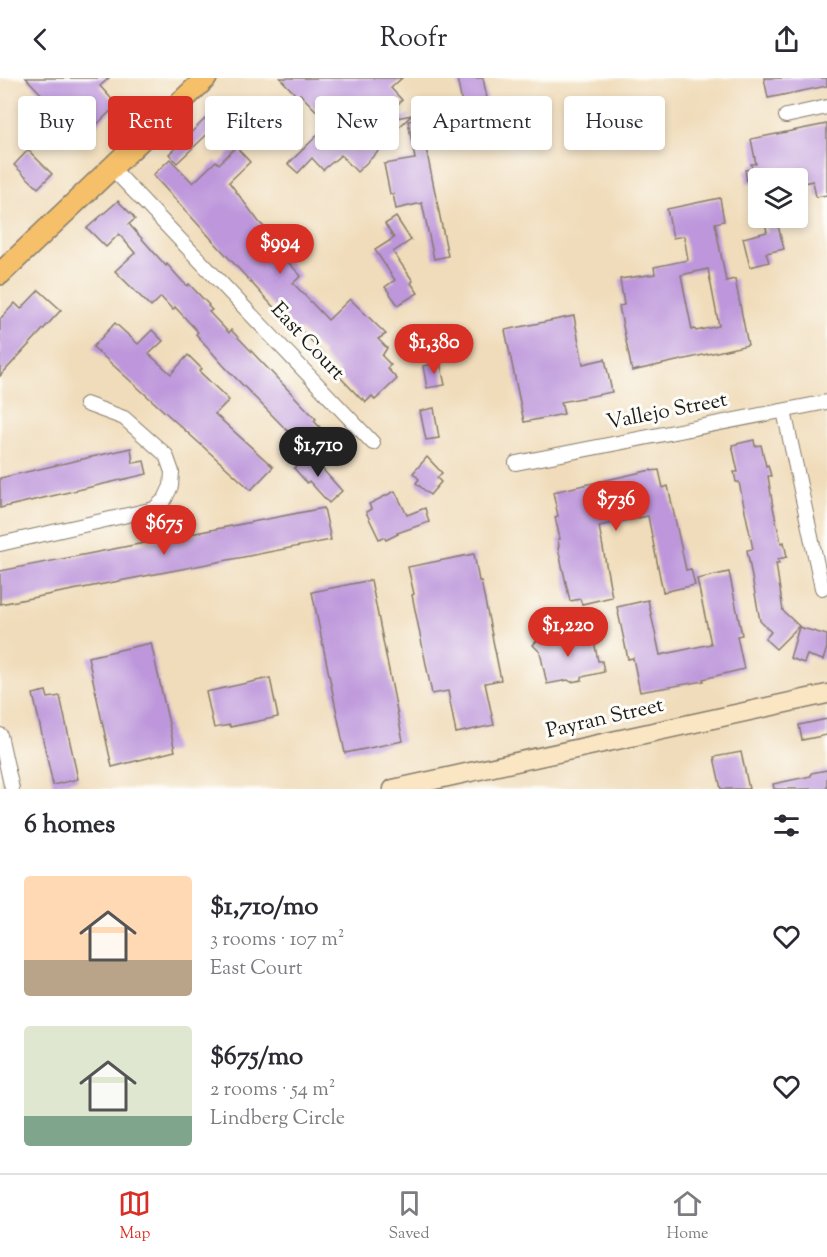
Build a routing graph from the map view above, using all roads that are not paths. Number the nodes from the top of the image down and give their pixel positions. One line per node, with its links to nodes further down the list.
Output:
1 (206, 78): 4 (main road)
2 (827, 107): 3 (street)
3 (786, 116)
4 (111, 167): 5 (main road); 9 (street, East Court)
5 (0, 274)
6 (827, 402): 8 (street, Vallejo Street)
7 (86, 404): 11 (street)
8 (784, 411): 10 (street, Vallejo Street); 12 (street)
9 (373, 443)
10 (516, 463)
11 (0, 544)
12 (822, 588)
13 (827, 694): 16 (main road, Payran Street)
14 (0, 735): 15 (street)
15 (12, 789)
16 (393, 789)

